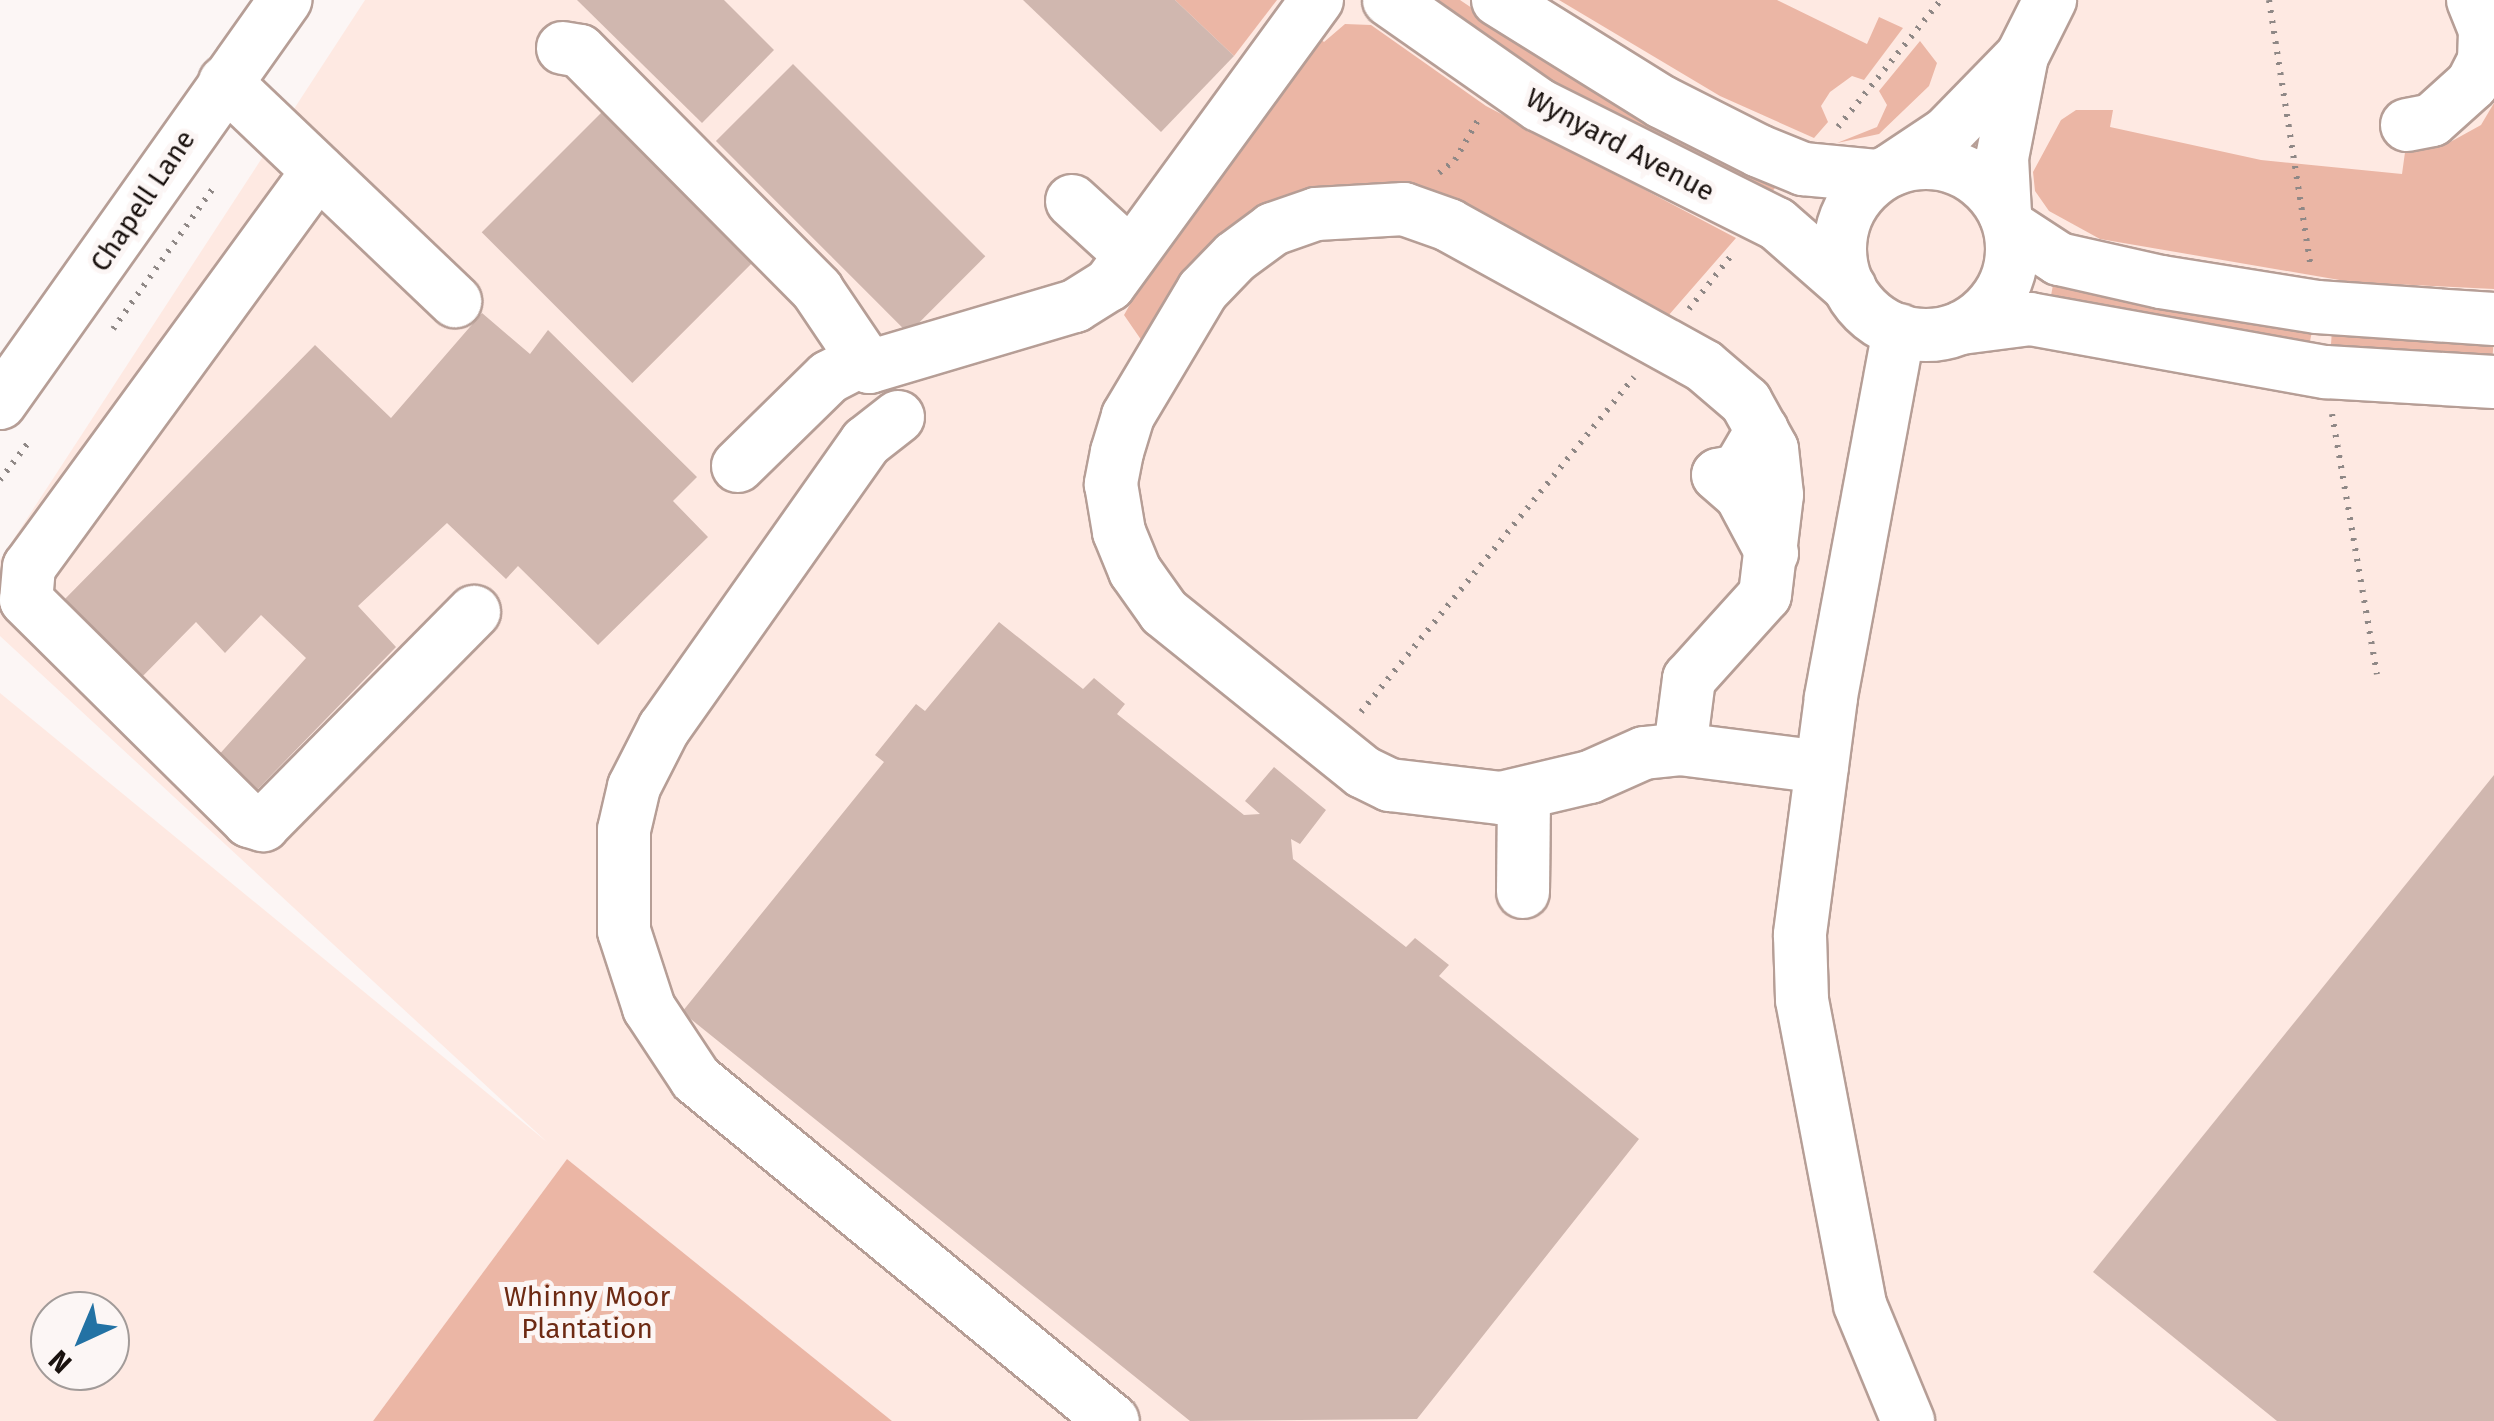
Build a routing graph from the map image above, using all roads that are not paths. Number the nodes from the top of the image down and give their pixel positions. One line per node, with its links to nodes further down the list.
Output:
1 (285, 0): 9 (street, Chapell Lane)
2 (1318, 0): 15 (street)
3 (1389, 0): 16 (street, Wynyard Avenue)
4 (1498, 0): 12 (street, Wynyard Avenue)
5 (2050, 0): 8 (street)
6 (2472, 0): 10 (street)
7 (563, 48): 21 (street)
8 (2022, 56): 12 (street); 14 (street)
9 (224, 82): 11 (street); 23 (street, Chapell Lane)
10 (2407, 126)
11 (318, 171): 17 (street); 26 (street)
12 (1886, 173): 14 (street); 16 (street)
13 (1072, 201): 15 (street)
14 (2007, 220): 18 (street); 19 (street)
15 (1130, 254): 21 (street)
16 (1850, 288): 20 (street)
17 (455, 301)
18 (2494, 319)
19 (1961, 328): 20 (street); 22 (street)
20 (1899, 330): 28 (street)
21 (862, 360): 25 (street)
22 (2494, 382)
23 (0, 402)
24 (898, 417): 32 (street)
25 (738, 466)
26 (474, 612)
27 (1680, 750): 28 (street); 29 (street); 29 (street)
28 (1822, 767): 31 (street)
29 (1524, 795): 30 (street)
30 (1523, 892)
31 (1892, 1416)
32 (1112, 1421)

